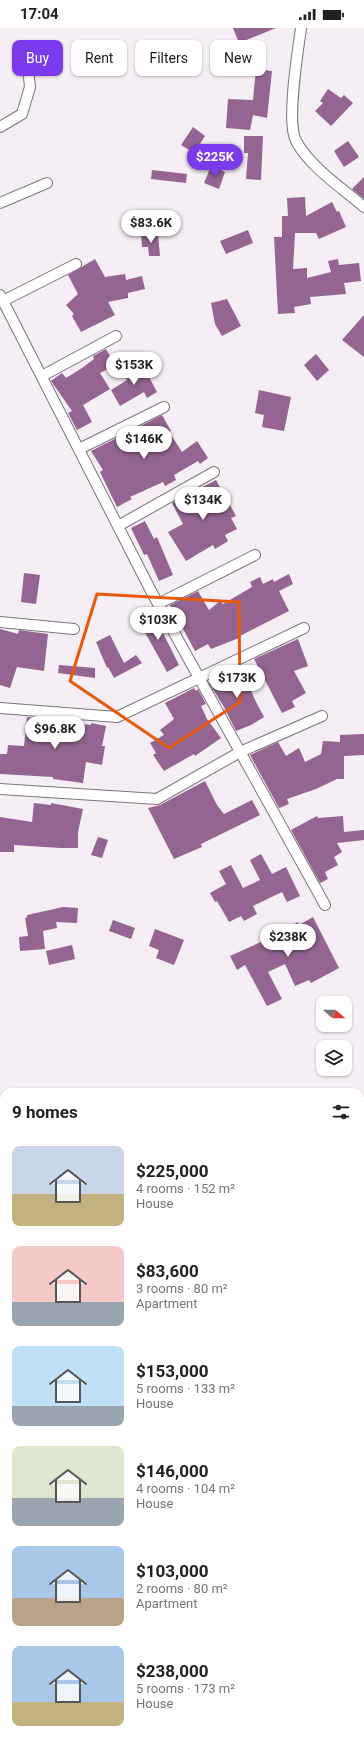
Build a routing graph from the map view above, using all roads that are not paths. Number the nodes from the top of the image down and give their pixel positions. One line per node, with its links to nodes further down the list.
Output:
1 (301, 28): 6 (street)
2 (29, 76): 3 (street)
3 (0, 126)
4 (47, 183): 5 (street)
5 (0, 203)
6 (364, 207)
7 (76, 264): 8 (street)
8 (2, 298): 10 (street)
9 (116, 336): 10 (street)
10 (42, 376): 12 (street)
11 (164, 407): 12 (street)
12 (79, 449): 14 (street)
13 (214, 472): 14 (street)
14 (118, 526): 16 (street)
15 (255, 555): 16 (street)
16 (158, 604): 20 (street)
17 (0, 622): 18 (street)
18 (74, 628)
19 (304, 628): 20 (street)
20 (199, 679): 21 (street); 23 (street)
21 (0, 708)
22 (322, 716): 23 (street)
23 (240, 752): 24 (street); 25 (street)
24 (0, 789)
25 (325, 905)

